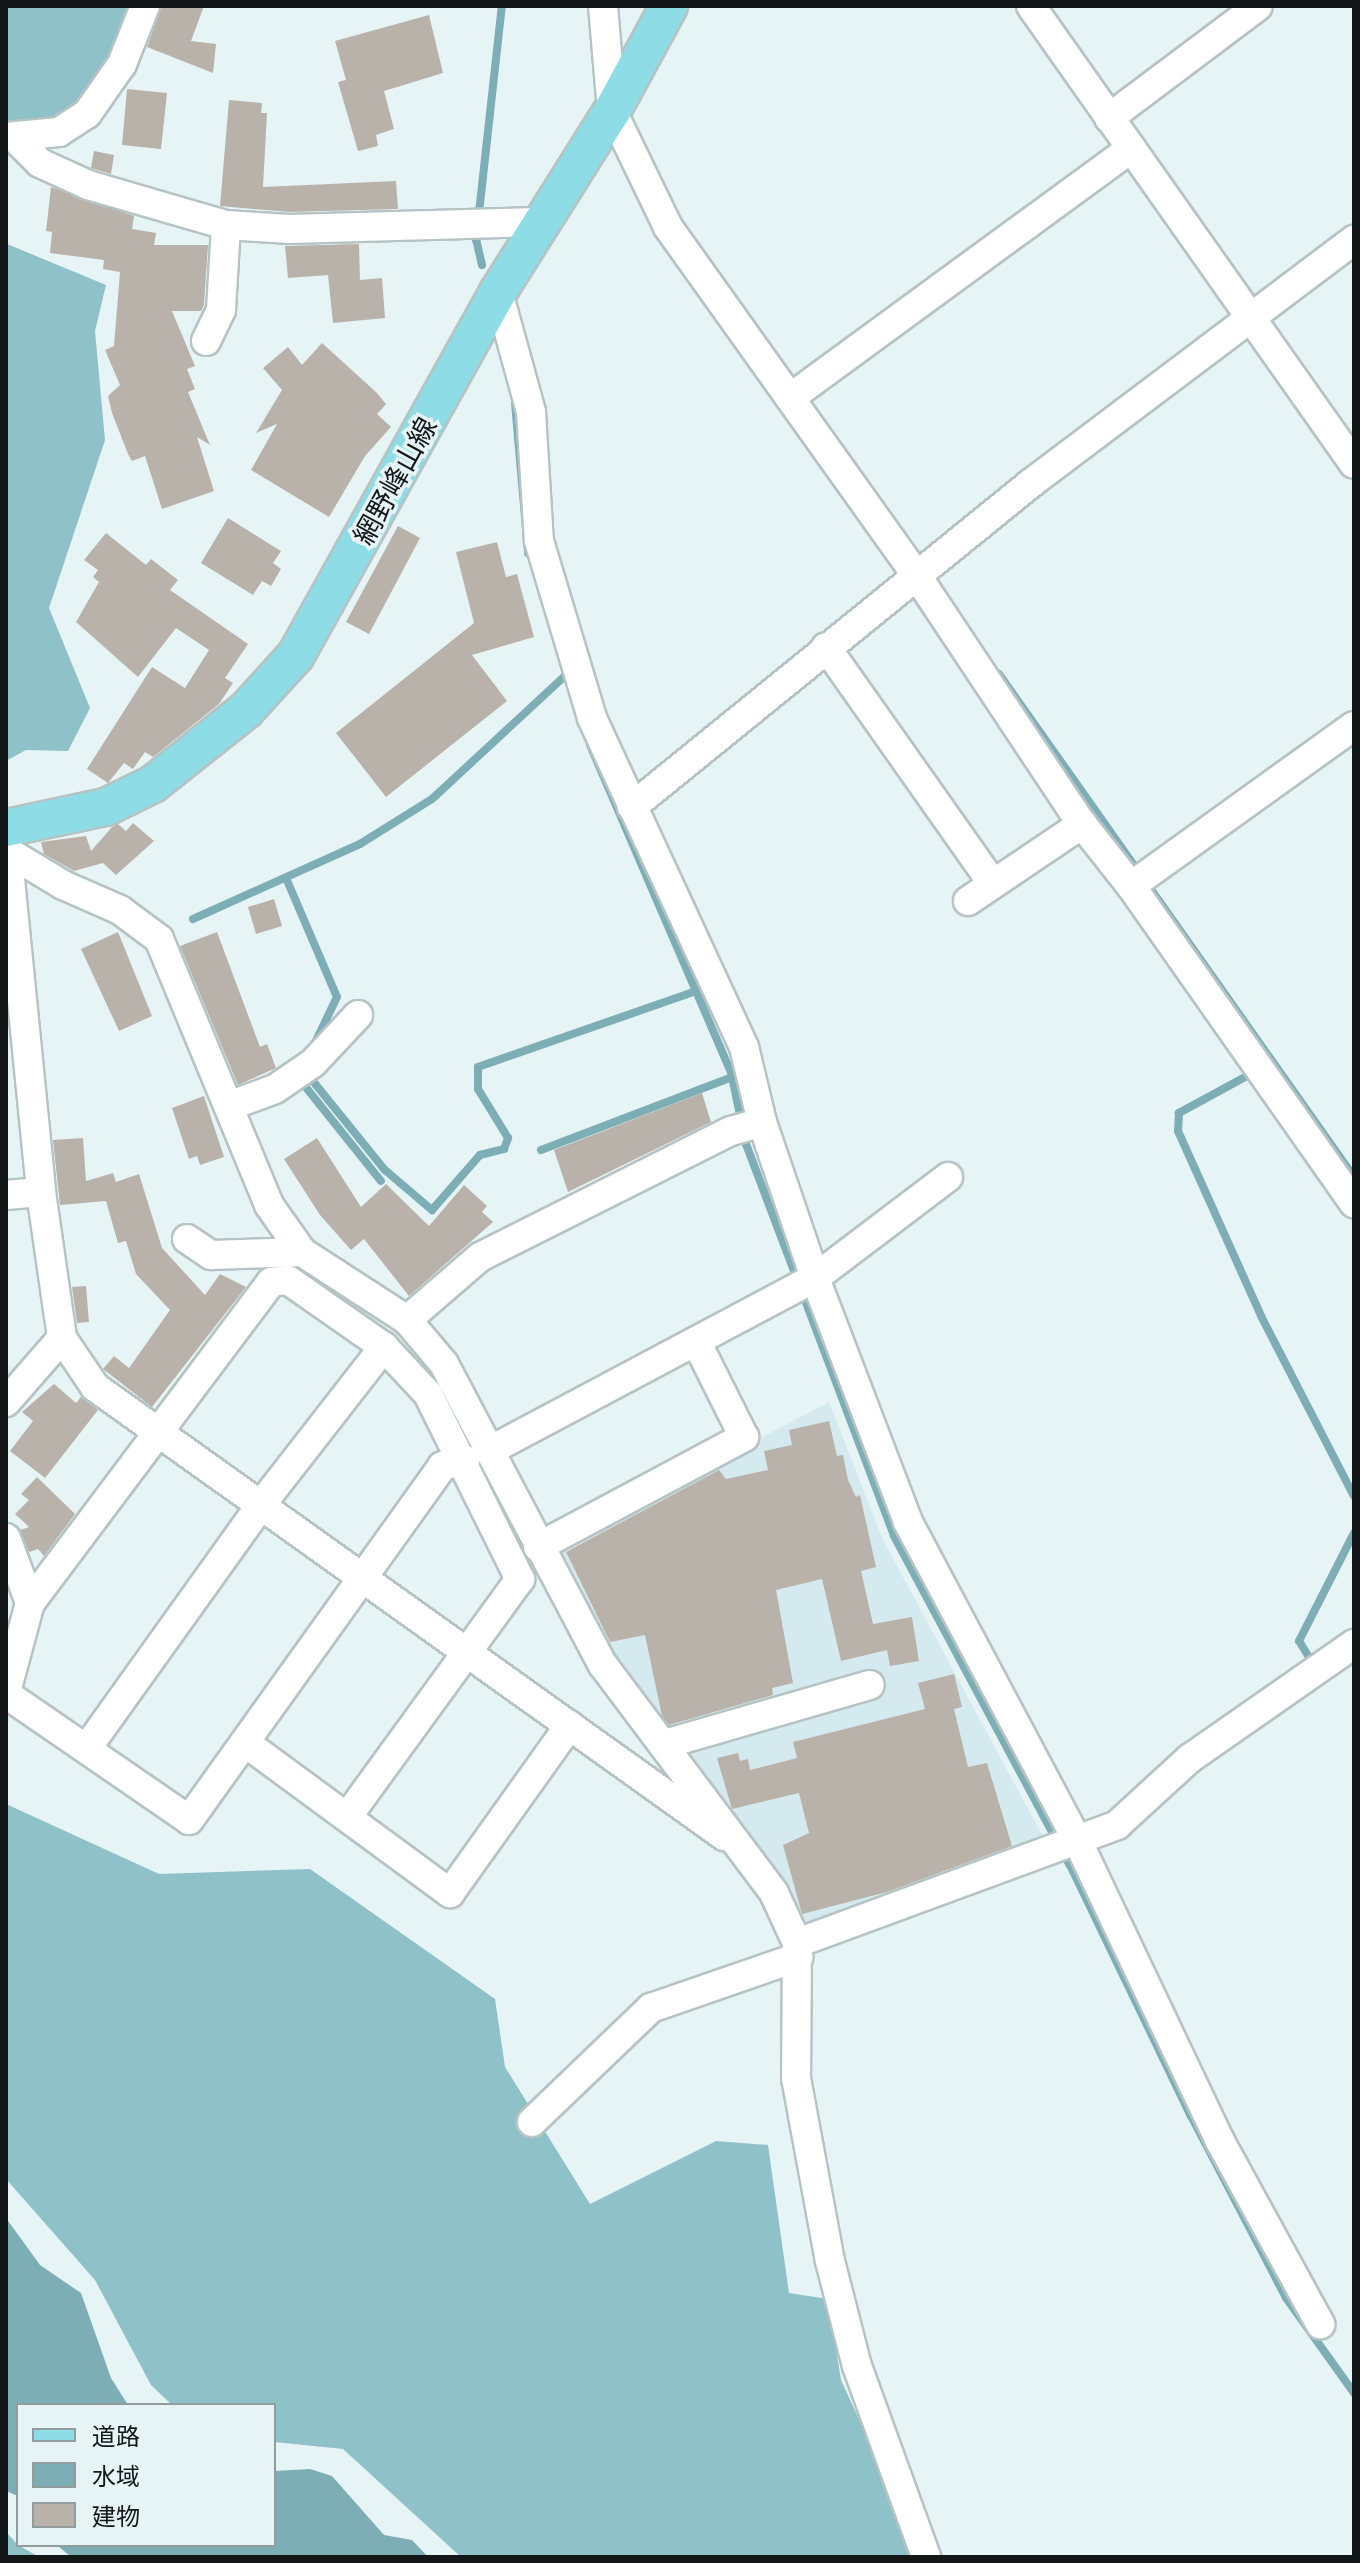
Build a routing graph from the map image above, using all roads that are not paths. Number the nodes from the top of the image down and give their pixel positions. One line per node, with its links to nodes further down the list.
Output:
1 (145, 6): 8 (street)
2 (603, 6): 6 (street)
3 (669, 6): 6 (main road, 網野峰山線)
4 (1031, 6): 7 (street)
5 (1258, 6): 7 (street)
6 (612, 111): 10 (main road, 網野峰山線); 16 (street)
7 (1109, 118): 9 (street)
8 (10, 137): 11 (street)
9 (1131, 148): 14 (street); 16 (street)
10 (538, 222): 11 (street); 13 (main road, 網野峰山線)
11 (226, 225): 15 (street)
12 (1354, 240): 14 (street)
13 (498, 292): 21 (street); 23 (main road, 網野峰山線)
14 (1253, 317): 17 (street); 18 (street)
15 (206, 341)
16 (790, 398): 18 (street)
17 (1354, 464)
18 (917, 576): 19 (street); 22 (street)
19 (826, 647): 21 (street); 24 (street)
20 (1354, 726): 25 (street)
21 (632, 807): 29 (street)
22 (1082, 824): 24 (street); 25 (street)
23 (7, 840): 28 (street); 31 (street)
24 (992, 882): 26 (street)
25 (1131, 886): 33 (street)
26 (968, 901)
27 (358, 1015): 28 (street)
28 (229, 1106): 35 (street)
29 (762, 1122): 36 (street); 37 (street)
30 (948, 1177): 36 (street)
31 (41, 1192): 32 (street); 38 (street)
32 (6, 1195)
33 (1354, 1203)
34 (187, 1239): 35 (street)
35 (302, 1252): 37 (street)
36 (815, 1278): 39 (street); 58 (street)
37 (407, 1320): 43 (street)
38 (62, 1338): 41 (street); 42 (street)
39 (696, 1341): 43 (street); 46 (street)
40 (384, 1347): 42 (street); 43 (street); 44 (street)
41 (7, 1406)
42 (158, 1433): 44 (street); 48 (street)
43 (477, 1456): 46 (street); 47 (street); 50 (street)
44 (260, 1506): 47 (street); 56 (street)
45 (6, 1538): 48 (street)
46 (538, 1547): 55 (street)
47 (363, 1579): 50 (street); 54 (street)
48 (30, 1603): 52 (street)
49 (1354, 1644): 58 (street)
50 (468, 1653): 53 (street); 57 (street)
51 (870, 1685): 55 (street)
52 (6, 1693): 56 (street)
53 (570, 1725): 57 (street); 59 (street)
54 (247, 1744): 56 (street); 57 (street)
55 (665, 1744): 59 (street)
56 (87, 1748)
57 (347, 1817)
58 (1078, 1842): 60 (street); 62 (street)
59 (738, 1846): 60 (street)
60 (798, 1950): 61 (street); 63 (street)
61 (532, 2122)
62 (1320, 2324)
63 (926, 2557)

